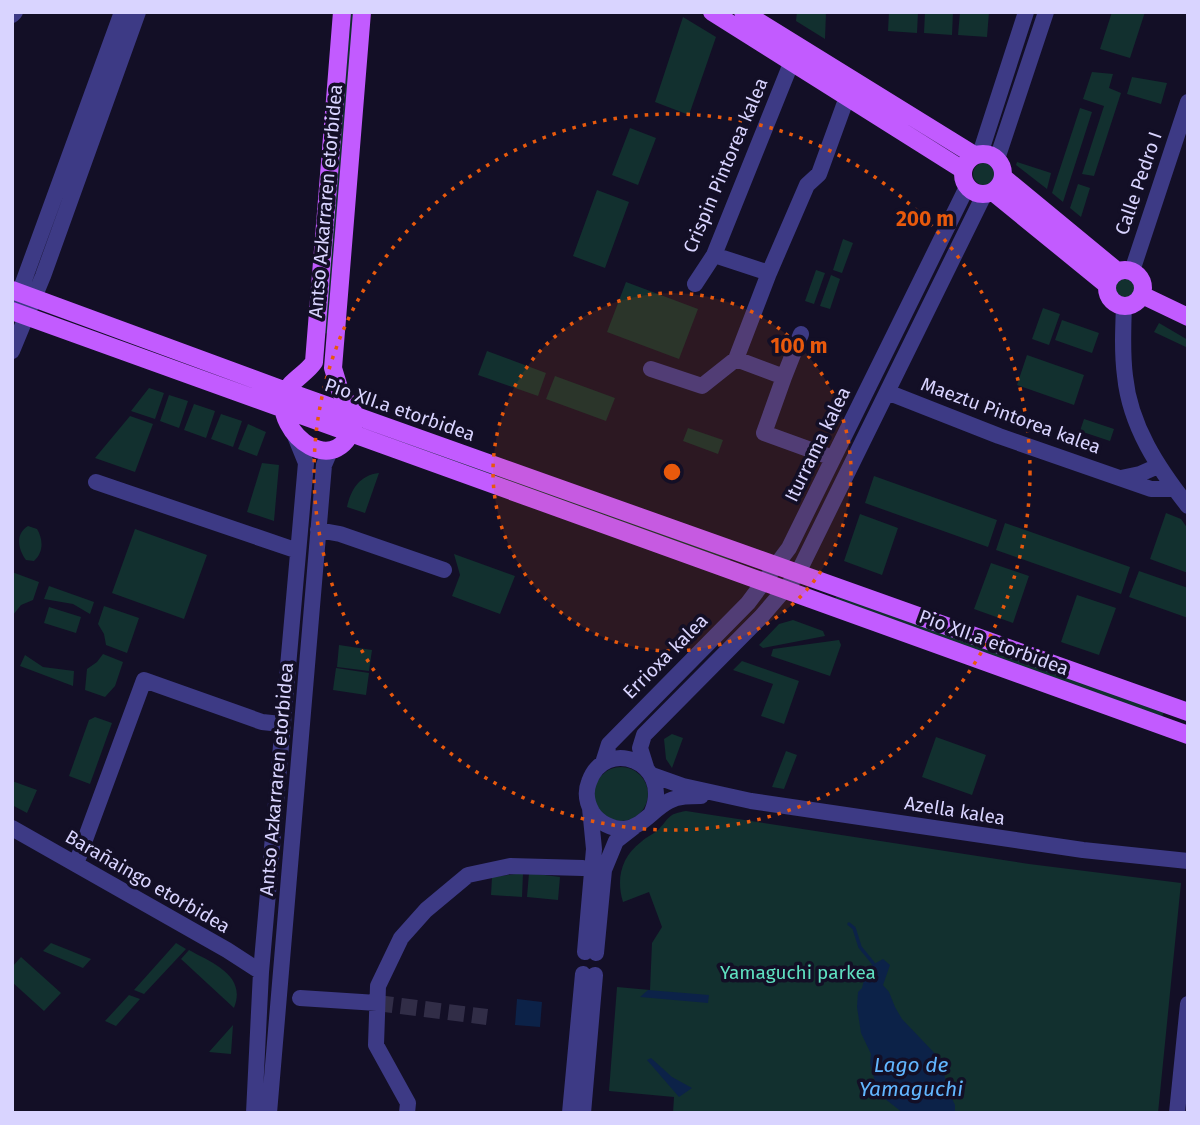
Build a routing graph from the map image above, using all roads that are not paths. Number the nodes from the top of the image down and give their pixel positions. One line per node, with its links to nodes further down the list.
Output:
1 (122, 12): 19 (street)
2 (138, 12): 19 (street)
3 (342, 12): 28 (main road, Antso Azkarraren etorbidea)
4 (362, 12): 30 (main road, Antso Azkarraren etorbidea)
5 (712, 12): 9 (main road)
6 (743, 12): 12 (main road)
7 (1026, 12): 12 (street)
8 (1046, 12): 12 (street)
9 (792, 61): 10 (main road); 15 (street, Crispin Pintorea kalea)
10 (847, 97): 13 (main road); 16 (street)
11 (1187, 107): 17 (street, Calle Pedro I)
12 (984, 156): 13 (main road); 14 (main road)
13 (965, 179): 14 (main road); 36 (street, Iturrama kalea)
14 (994, 188): 17 (main road); 31 (street, Iturrama kalea)
15 (714, 255): 16 (street); 18 (street, Crispin Pintorea kalea)
16 (769, 273): 26 (street)
17 (1119, 275): 20 (main road); 21 (main road)
18 (695, 284)
19 (22, 293): 22 (street); 32 (main road, Pio XII.a etorbidea)
20 (1142, 295): 21 (main road); 23 (main road)
21 (1124, 306): 37 (street)
22 (16, 313): 25 (street); 32 (main road, Pio XII.a etorbidea)
23 (1188, 317)
24 (801, 334): 29 (street)
25 (12, 351)
26 (736, 359): 27 (street); 29 (street)
27 (651, 369)
28 (308, 370): 30 (main road, Antso Azkarraren etorbidea); 32 (main road)
29 (784, 377): 36 (street)
30 (340, 391): 33 (main road, Antso Azkarraren etorbidea)
31 (887, 392): 38 (street, Maeztu Pintorea kalea); 46 (street, Iturrama kalea)
32 (284, 399): 33 (main road, Pio XII.a etorbidea); 34 (main road, Antso Azkarraren etorbidea)
33 (354, 424): 35 (main road); 44 (main road, Pio XII.a etorbidea); 47 (main road, Pio XII.a etorbidea)
34 (295, 436): 35 (main road); 43 (street, Antso Azkarraren etorbidea)
35 (330, 451): 42 (street, Antso Azkarraren etorbidea)
36 (833, 458): 44 (street, Iturrama kalea)
37 (1158, 466): 38 (street); 40 (street)
38 (1121, 478): 40 (street, Maeztu Pintorea kalea)
39 (96, 482): 43 (street)
40 (1175, 489): 41 (street)
41 (1188, 506)
42 (318, 530): 45 (street); 67 (street, Antso Azkarraren etorbidea)
43 (298, 551): 50 (street, Antso Azkarraren etorbidea)
44 (775, 566): 46 (main road, Pio XII.a etorbidea); 47 (street)
45 (444, 570)
46 (797, 575): 48 (street); 49 (main road, Pio XII.a etorbidea)
47 (764, 583): 48 (main road, Pio XII.a etorbidea); 52 (street, Errioxa kalea)
48 (785, 590): 51 (main road, Pio XII.a etorbidea); 53 (street)
49 (1188, 712)
50 (281, 724): 60 (street); 62 (street, Antso Azkarraren etorbidea)
51 (1188, 735)
52 (603, 763): 53 (street); 55 (street)
53 (649, 771): 54 (street, Azella kalea); 56 (street)
54 (716, 795): 56 (street, Azella kalea); 59 (street, Azella kalea)
55 (590, 808): 57 (street); 57 (street)
56 (652, 812): 57 (street)
57 (634, 827)
58 (12, 828): 60 (street, Barañaingo etorbidea)
59 (1188, 861)
60 (76, 864): 62 (street, Barañaingo etorbidea)
61 (583, 868): 64 (street)
62 (261, 972): 66 (street, Antso Azkarraren etorbidea)
63 (300, 998): 64 (street)
64 (377, 1003): 68 (street)
65 (1188, 1004): 71 (street)
66 (254, 1113)
67 (269, 1113)
68 (407, 1113)
69 (570, 1113): 70 (street)
70 (583, 1113)
71 (1177, 1113)

